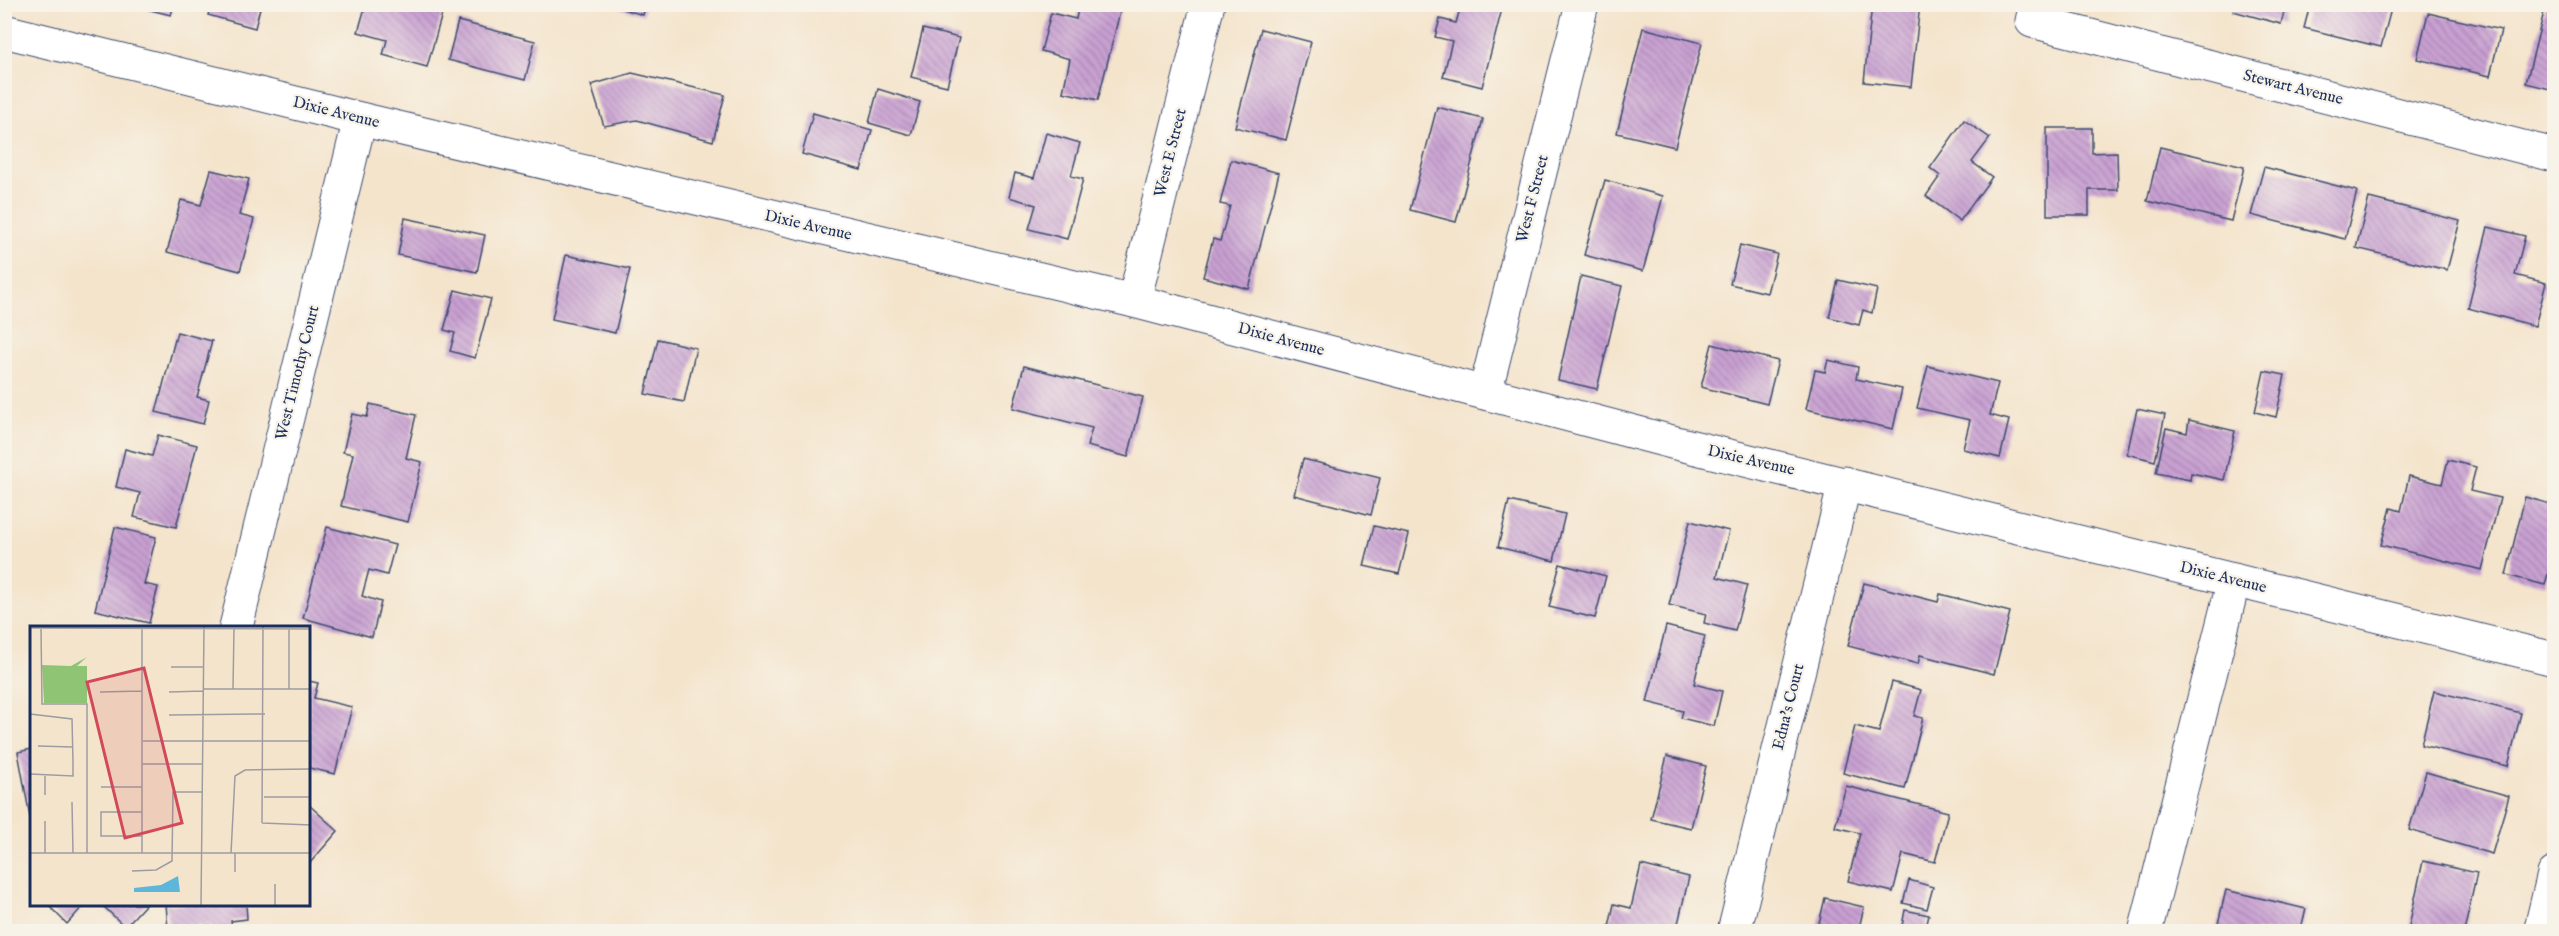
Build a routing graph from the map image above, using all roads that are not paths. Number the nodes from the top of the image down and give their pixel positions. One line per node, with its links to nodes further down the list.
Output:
1 (1208, 4): 7 (street, West E Street)
2 (1582, 4): 8 (street, West F Street)
3 (2034, 13): 6 (street, Stewart Avenue)
4 (4, 31): 5 (street, Dixie Avenue)
5 (360, 119): 7 (street, Dixie Avenue); 11 (street, West Timothy Court)
6 (2554, 155)
7 (1134, 301): 8 (street, Dixie Avenue)
8 (1485, 393): 9 (street, Dixie Avenue)
9 (1845, 483): 10 (street, Dixie Avenue); 14 (street, Edna's Court)
10 (2234, 580): 12 (street, Dixie Avenue); 15 (street)
11 (237, 626)
12 (2554, 659)
13 (2554, 874): 16 (street)
14 (1734, 932)
15 (2145, 932)
16 (2540, 932)

